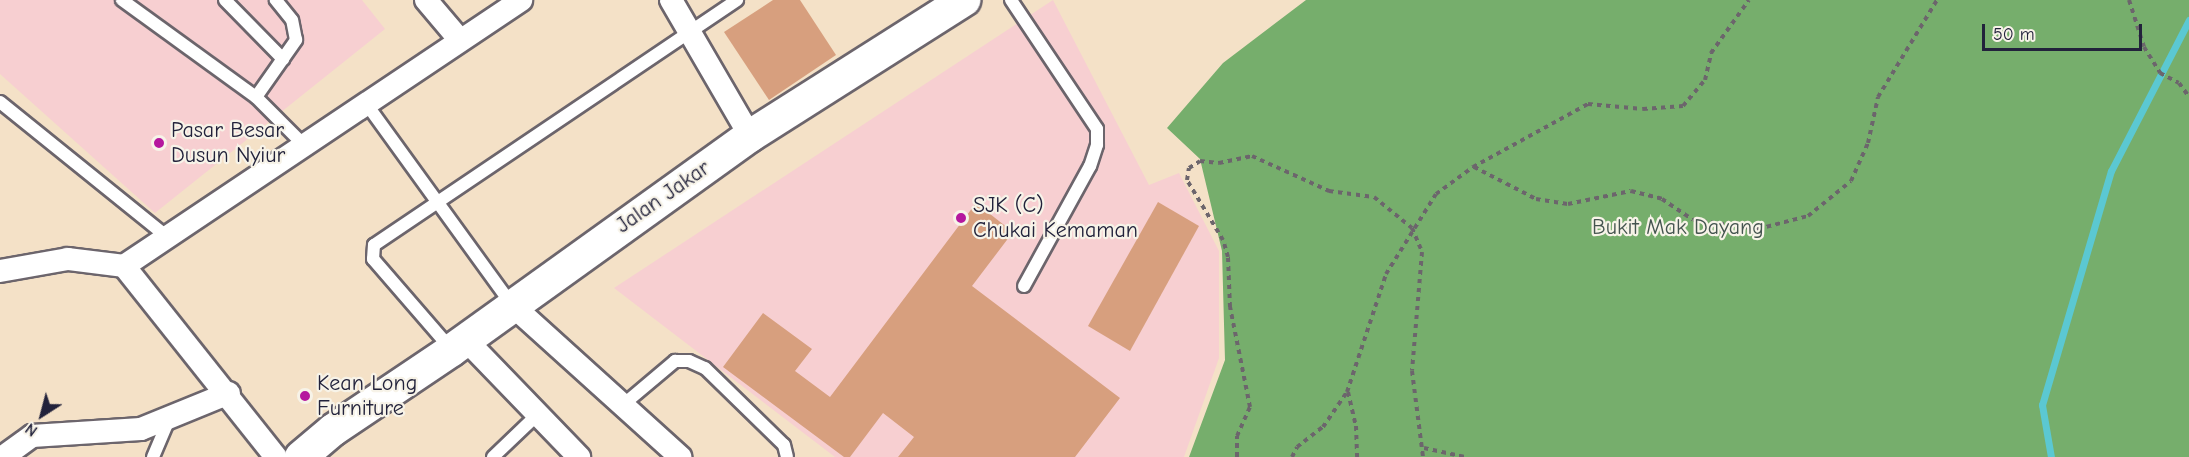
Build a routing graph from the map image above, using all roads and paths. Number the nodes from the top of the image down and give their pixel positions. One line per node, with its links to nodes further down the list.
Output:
1 (122, 0): 16 (lane)
2 (225, 0): 15 (lane)
3 (276, 0): 15 (lane)
4 (426, 0): 14 (street)
5 (521, 0): 14 (street)
6 (671, 0): 13 (street)
7 (737, 0): 13 (lane)
8 (964, 0): 20 (main road, Jalan Jakar)
9 (1011, 0): 28 (lane)
10 (1749, 0): 22 (path)
11 (1937, 0): 22 (path)
12 (2129, 0): 17 (path)
13 (689, 31): 20 (street); 23 (lane)
14 (459, 39): 19 (street)
15 (283, 59): 16 (lane)
16 (256, 97): 21 (lane)
17 (2189, 97)
18 (0, 102): 25 (lane)
19 (365, 102): 21 (street); 23 (lane)
20 (750, 136): 29 (main road, Jalan Jakar)
21 (302, 144): 25 (street)
22 (1473, 167): 24 (path)
23 (437, 203): 29 (lane); 30 (lane)
24 (1412, 228): 31 (path); 37 (path); 47 (path)
25 (166, 236): 26 (street)
26 (124, 266): 27 (street); 32 (street)
27 (0, 271)
28 (1024, 286)
29 (512, 305): 30 (main road, Jalan Jakar); 33 (street)
30 (459, 345): 34 (main road, Jalan Jakar); 35 (street)
31 (1347, 392): 48 (path); 49 (path)
32 (229, 393): 36 (street); 40 (street)
33 (624, 404): 45 (street); 46 (lane)
34 (371, 407): 41 (main road, Jalan Jakar); 42 (main road, Jalan Jakar)
35 (537, 415): 43 (lane); 44 (street)
36 (170, 417): 38 (street); 39 (lane)
37 (1424, 448): 50 (path); 51 (path)
38 (3, 457)
39 (153, 457)
40 (276, 457)
41 (302, 457)
42 (327, 457)
43 (493, 457)
44 (579, 457)
45 (680, 457)
46 (788, 457)
47 (1237, 457)
48 (1292, 457)
49 (1357, 457)
50 (1423, 457)
51 (1465, 457)

